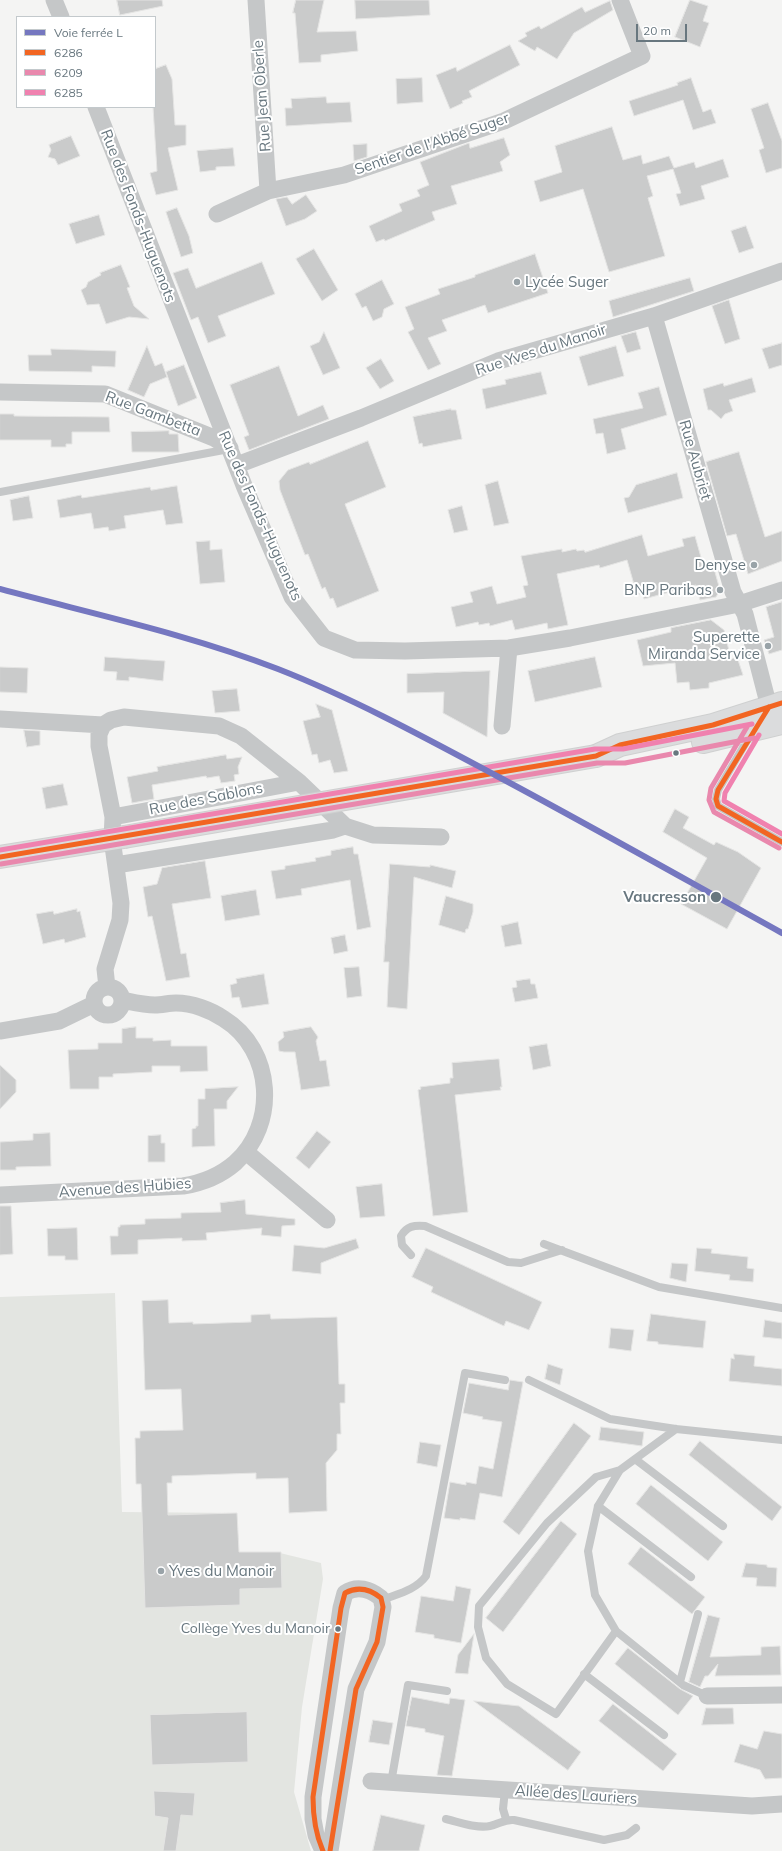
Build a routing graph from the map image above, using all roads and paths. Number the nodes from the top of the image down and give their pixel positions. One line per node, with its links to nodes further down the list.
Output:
1 (54, 0): 4 (street)
2 (256, 0): 6 (street, Rue Jean Oberle)
3 (620, 0): 6 (street, Sentier de l'Abbé Suger)
4 (61, 16)
5 (96, 108): 11 (street, Rue des Fonds-Huguenots)
6 (268, 191): 7 (street, Sentier de l'Abbé Suger)
7 (216, 214)
8 (782, 271): 9 (street, Rue Yves du Manoir)
9 (654, 316): 12 (street, Rue Yves du Manoir); 15 (street, Rue Aubriet)
10 (0, 392): 11 (street, Rue Gambetta)
11 (230, 448): 12 (street, Rue des Fonds-Huguenots); 13 (lane)
12 (237, 465): 16 (street, Rue des Fonds-Huguenots)
13 (0, 492)
14 (782, 590): 15 (street, Rue des Fonds-Huguenots)
15 (739, 604): 16 (street, Rue des Fonds-Huguenots); 17 (street, Rue Aubriet)
16 (509, 648): 20 (street)
17 (779, 712): 21 (main road); 22 (main road)
18 (0, 719): 19 (street)
19 (103, 725): 23 (street, Rue des Sablons); 24 (street)
20 (502, 726)
21 (753, 731): 22 (main road); 28 (lane)
22 (596, 756): 27 (main road, bridge)
23 (299, 782): 24 (street, Rue des Sablons); 25 (street, Rue des Sablons)
24 (113, 817): 27 (street)
25 (345, 826): 26 (street); 30 (street)
26 (441, 837)
27 (118, 838): 29 (main road); 30 (street)
28 (782, 842)
29 (0, 857)
30 (116, 865): 31 (street)
31 (107, 987): 32 (street); 33 (street)
32 (122, 1000): 33 (street); 35 (street, Avenue des Hubies)
33 (94, 1004): 34 (street)
34 (0, 1031)
35 (246, 1152): 36 (street, Avenue des Hubies); 37 (street)
36 (0, 1195)
37 (327, 1220)
38 (544, 1244): 39 (lane)
39 (562, 1250): 40 (lane); 41 (lane)
40 (411, 1255)
41 (782, 1308)
42 (505, 1380): 51 (lane)
43 (529, 1380): 44 (lane)
44 (676, 1429): 45 (lane); 46 (lane)
45 (782, 1440)
46 (635, 1459): 47 (lane); 49 (lane)
47 (620, 1470): 48 (lane); 54 (lane)
48 (598, 1506): 50 (lane); 53 (lane)
49 (723, 1526)
50 (691, 1577)
51 (382, 1600): 67 (street); 68 (street)
52 (698, 1614): 55 (lane)
53 (616, 1631): 54 (lane); 55 (lane)
54 (584, 1674): 59 (lane)
55 (680, 1682): 58 (lane)
56 (447, 1691): 61 (lane)
57 (782, 1695): 58 (street)
58 (707, 1696)
59 (664, 1735)
60 (371, 1782): 61 (street, Allée des Lauriers)
61 (391, 1783): 62 (street, Allée des Lauriers)
62 (505, 1790): 63 (street, Allée des Lauriers); 65 (lane)
63 (782, 1804)
64 (446, 1819): 65 (lane)
65 (506, 1819): 66 (lane)
66 (636, 1828)
67 (323, 1851)
68 (330, 1851)

